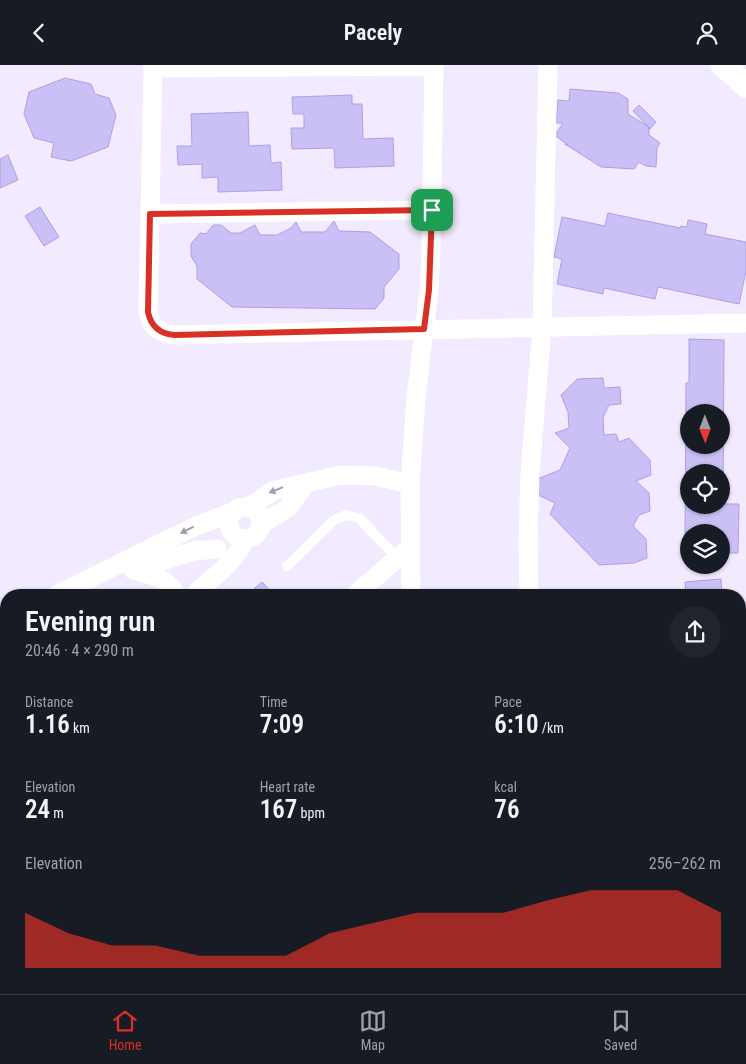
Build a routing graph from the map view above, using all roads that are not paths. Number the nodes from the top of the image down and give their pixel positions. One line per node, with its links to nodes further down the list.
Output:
1 (434, 65): 4 (street); 6 (street)
2 (548, 65): 9 (street)
3 (723, 65): 5 (street)
4 (153, 67): 7 (street)
5 (746, 85)
6 (432, 210): 7 (street); 10 (street)
7 (150, 214): 10 (street)
8 (746, 323): 9 (street)
9 (542, 327): 10 (street); 24 (street)
10 (424, 329): 12 (street)
11 (306, 483): 12 (street); 13 (street, one-way to 13); 13 (street)
12 (410, 484): 15 (street)
13 (239, 522): 14 (street); 17 (street, one-way to 17); 21 (street)
14 (217, 549): 17 (street); 20 (street)
15 (404, 552): 16 (lane); 22 (street); 23 (street)
16 (287, 566)
17 (126, 568): 18 (street); 19 (street)
18 (72, 589)
19 (174, 589)
20 (199, 589)
21 (200, 589)
22 (362, 589)
23 (411, 589)
24 (529, 589)

